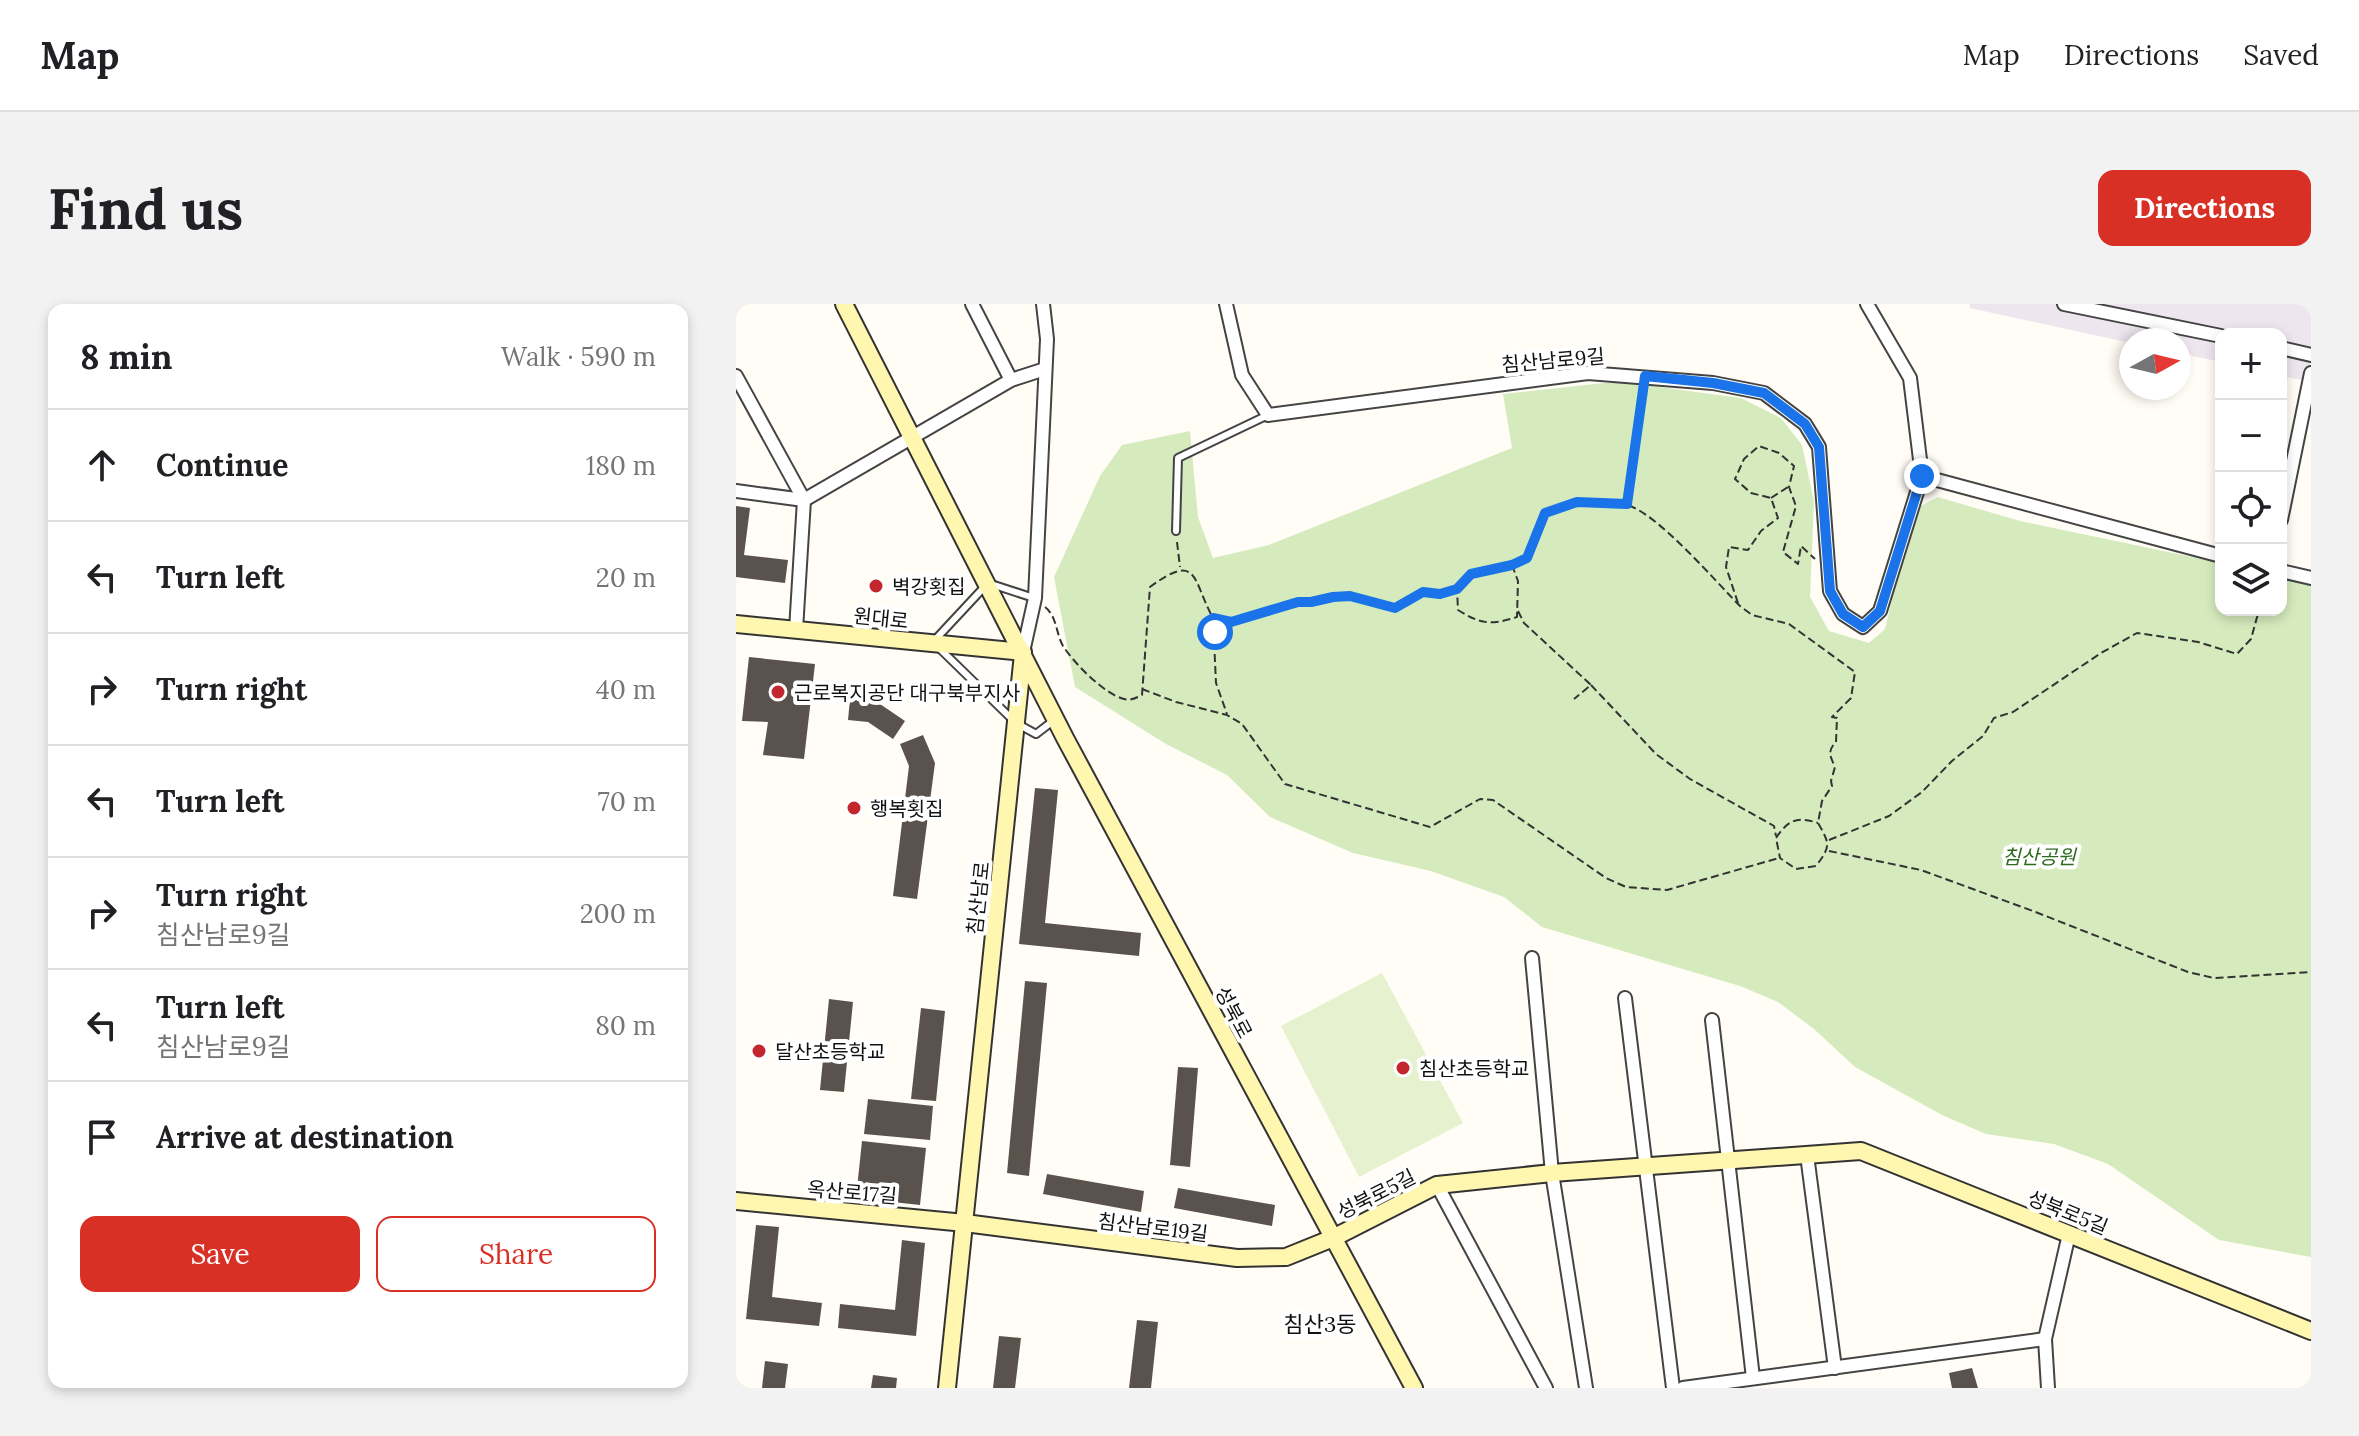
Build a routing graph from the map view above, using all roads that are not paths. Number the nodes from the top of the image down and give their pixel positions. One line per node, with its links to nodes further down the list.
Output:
1 (844, 304): 15 (main road)
2 (972, 304): 13 (street)
3 (1043, 304): 10 (street)
4 (1226, 304): 14 (street)
5 (1867, 304): 16 (street)
6 (2064, 304): 7 (street)
7 (2215, 335)
8 (2287, 349): 9 (street)
9 (2311, 355)
10 (1045, 369): 13 (street); 25 (street)
11 (2311, 373): 18 (street)
12 (736, 376): 19 (street)
13 (1011, 380): 15 (street)
14 (1268, 415): 16 (street, 침산남로9길); 20 (lane)
15 (912, 437): 19 (street); 24 (main road)
16 (1922, 476): 21 (street)
17 (736, 491): 19 (street)
18 (2287, 491)
19 (804, 500): 27 (street)
20 (1176, 531)
21 (2215, 554)
22 (2287, 572): 23 (street)
23 (2311, 578)
24 (988, 583): 25 (lane); 28 (lane); 29 (main road)
25 (1035, 598): 29 (street)
26 (736, 624): 27 (main road, 원대로)
27 (796, 630): 28 (main road, 원대로)
28 (934, 643): 29 (main road, 원대로); 31 (lane)
29 (1023, 652): 30 (main road, 성북로); 31 (main road, 침산남로)
30 (1055, 719): 31 (lane); 43 (main road, 성북로)
31 (1016, 723): 41 (main road, 침산남로)
32 (1532, 958): 38 (street)
33 (1625, 998): 37 (street)
34 (1712, 1020): 36 (street)
35 (1807, 1155): 36 (main road, 성북로5길); 42 (main road, 성북로5길); 46 (street)
36 (1728, 1161): 37 (main road, 성북로5길); 47 (street)
37 (1646, 1166): 38 (main road, 성북로5길); 52 (street)
38 (1552, 1173): 39 (main road, 성북로5길); 51 (street)
39 (1437, 1185): 43 (main road, 성북로5길); 50 (street, 성북로5길)
40 (736, 1201): 41 (main road, 옥산로17길)
41 (965, 1223): 43 (main road, 침산남로19길); 48 (main road, 침산남로)
42 (2069, 1234): 44 (main road, 성북로5길); 45 (street)
43 (1333, 1238): 49 (main road, 성북로)
44 (2311, 1331)
45 (2045, 1339): 46 (street); 54 (street)
46 (1835, 1368): 47 (street)
47 (1753, 1378): 53 (street)
48 (947, 1388)
49 (1414, 1388)
50 (1546, 1388)
51 (1586, 1388)
52 (1673, 1388)
53 (1690, 1388)
54 (2048, 1388)

